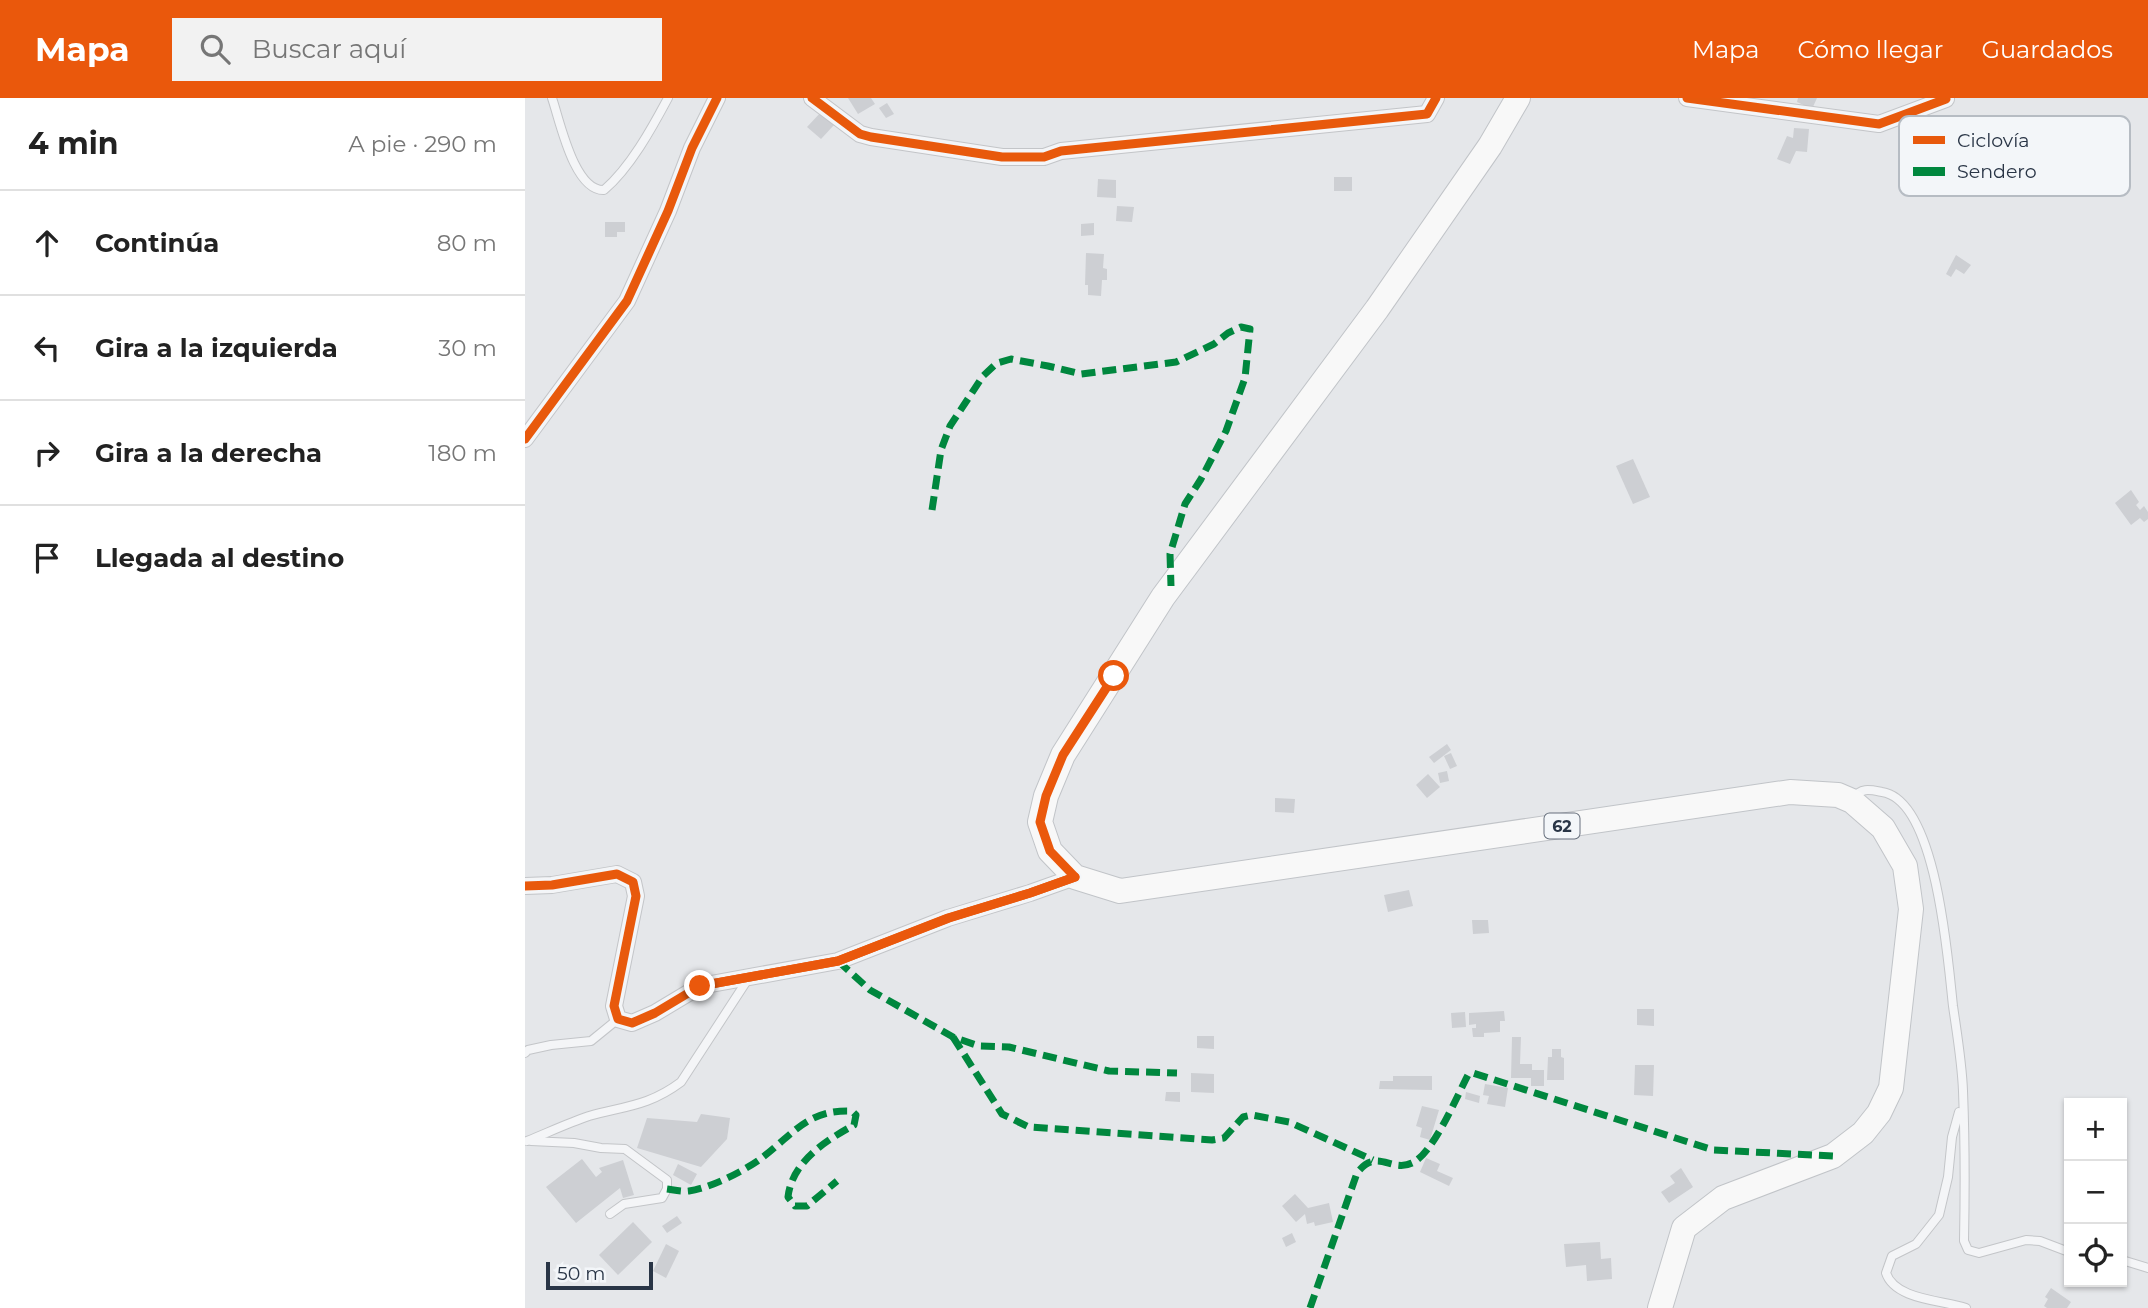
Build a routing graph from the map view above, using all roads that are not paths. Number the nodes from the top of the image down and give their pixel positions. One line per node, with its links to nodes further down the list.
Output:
1 (552, 98): 2 (lane)
2 (668, 98)
3 (716, 98): 11 (street)
4 (812, 98): 5 (street)
5 (1436, 98)
6 (1518, 98): 13 (main road, 62)
7 (1687, 98): 10 (street)
8 (1946, 99): 9 (street)
9 (1900, 116)
10 (1899, 117)
11 (525, 439)
12 (1852, 801): 13 (main road, 62); 18 (lane); 24 (main road, 62)
13 (1075, 877): 15 (street)
14 (525, 886): 16 (street)
15 (748, 979): 16 (street); 19 (lane)
16 (618, 1019): 17 (lane)
17 (525, 1053)
18 (1963, 1088): 21 (lane); 25 (lane)
19 (526, 1141): 20 (lane)
20 (610, 1214)
21 (2064, 1250)
22 (2127, 1262): 23 (lane)
23 (2148, 1268)
24 (1660, 1308)
25 (1966, 1308)

